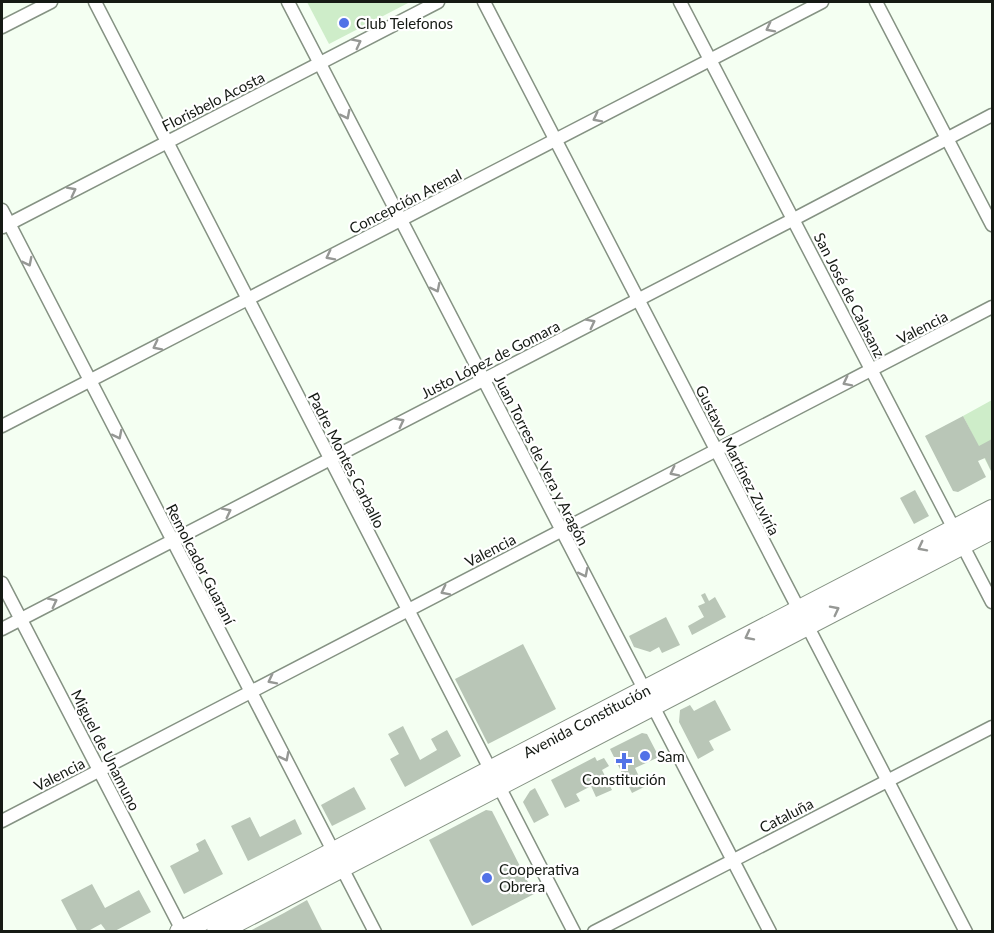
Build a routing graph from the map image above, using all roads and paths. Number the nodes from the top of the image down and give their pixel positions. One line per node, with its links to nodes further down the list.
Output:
1 (51, 2): 9 (street)
2 (95, 2): 15 (street, Padre Montes Carballo)
3 (288, 2): 11 (street, Juan Torres de Vera y Aragón)
4 (438, 2): 11 (street, Florisbelo Acosta, one-way to 4)
5 (484, 2): 14 (street, Gustavo Martínez Zuviría)
6 (680, 2): 10 (street, San José de Calasanz)
7 (822, 2): 10 (street, Concepción Arenal, one-way to 10)
8 (876, 2): 13 (street)
9 (2, 27)
10 (710, 60): 14 (street, Concepción Arenal, one-way to 14); 17 (street, San José de Calasanz)
11 (319, 63): 15 (street, Florisbelo Acosta); 18 (street, Juan Torres de Vera y Aragón, one-way to 18)
12 (993, 115): 13 (street, Justo López de Gomara)
13 (947, 139): 17 (street, Justo López de Gomara); 19 (street)
14 (555, 140): 18 (street, Concepción Arenal); 22 (street, Gustavo Martínez Zuviría)
15 (167, 142): 20 (street, Florisbelo Acosta, one-way to 15); 21 (street, Padre Montes Carballo)
16 (2, 210): 20 (street, Remolcador Guaraní)
17 (794, 219): 22 (street, Justo López de Gomara); 24 (street, San José de Calasanz)
18 (401, 220): 21 (street, Concepción Arenal, one-way to 21); 25 (street, Juan Torres de Vera y Aragón, one-way to 25)
19 (993, 225)
20 (5, 226): 26 (street, Remolcador Guaraní, one-way to 26)
21 (248, 299): 26 (street, Concepción Arenal, one-way to 26); 29 (street, Padre Montes Carballo)
22 (638, 299): 25 (street, Justo López de Gomara, one-way to 22); 28 (street, Gustavo Martínez Zuviría)
23 (993, 307): 24 (street, Valencia)
24 (872, 369): 28 (street, Valencia, one-way to 28); 33 (street, San José de Calasanz)
25 (483, 379): 29 (street, Justo López de Gomara, one-way to 25); 32 (street, Juan Torres de Vera y Aragón)
26 (90, 381): 27 (street, Concepción Arenal); 34 (street, Remolcador Guaraní, one-way to 34)
27 (2, 426)
28 (716, 450): 32 (street, Valencia, one-way to 32); 38 (street, Gustavo Martínez Zuviría)
29 (330, 459): 34 (street, Justo López de Gomara, one-way to 29); 37 (street, Padre Montes Carballo)
30 (993, 510): 33 (main road, Avenida Constitución)
31 (993, 529): 33 (main road, Avenida Constitución)
32 (562, 530): 37 (street, Valencia, one-way to 37); 42 (street, Juan Torres de Vera y Aragón, one-way to 42)
33 (959, 537): 36 (street, San José de Calasanz); 38 (main road, Avenida Constitución)
34 (172, 540): 39 (street, Justo López de Gomara, one-way to 34); 41 (street, Remolcador Guaraní)
35 (2, 583): 39 (street, Miguel de Unamuno)
36 (993, 602)
37 (408, 610): 41 (street, Valencia, one-way to 41); 45 (street, Padre Montes Carballo)
38 (803, 618): 42 (main road, Avenida Constitución); 46 (street, Gustavo Martínez Zuviría)
39 (20, 619): 40 (street, Justo López de Gomara); 44 (street, Miguel de Unamuno)
40 (2, 629)
41 (250, 692): 44 (street, Valencia); 48 (street, Remolcador Guaraní, one-way to 48)
42 (649, 698): 45 (main road, Avenida Constitución); 49 (street, Juan Torres de Vera y Aragón)
43 (993, 727): 46 (street, Cataluña)
44 (99, 770): 47 (street, Valencia); 50 (street, Miguel de Unamuno)
45 (494, 778): 48 (main road, Avenida Constitución); 53 (street, Padre Montes Carballo)
46 (887, 780): 49 (street, Cataluña); 56 (street, Gustavo Martínez Zuviría)
47 (2, 821)
48 (338, 859): 50 (main road, Avenida Constitución); 51 (main road, Avenida Constitución); 52 (street, Remolcador Guaraní)
49 (733, 860): 54 (street, Cataluña); 55 (street, Juan Torres de Vera y Aragón)
50 (182, 931)
51 (217, 932)
52 (375, 932)
53 (574, 932)
54 (594, 932)
55 (770, 932)
56 (966, 932)

